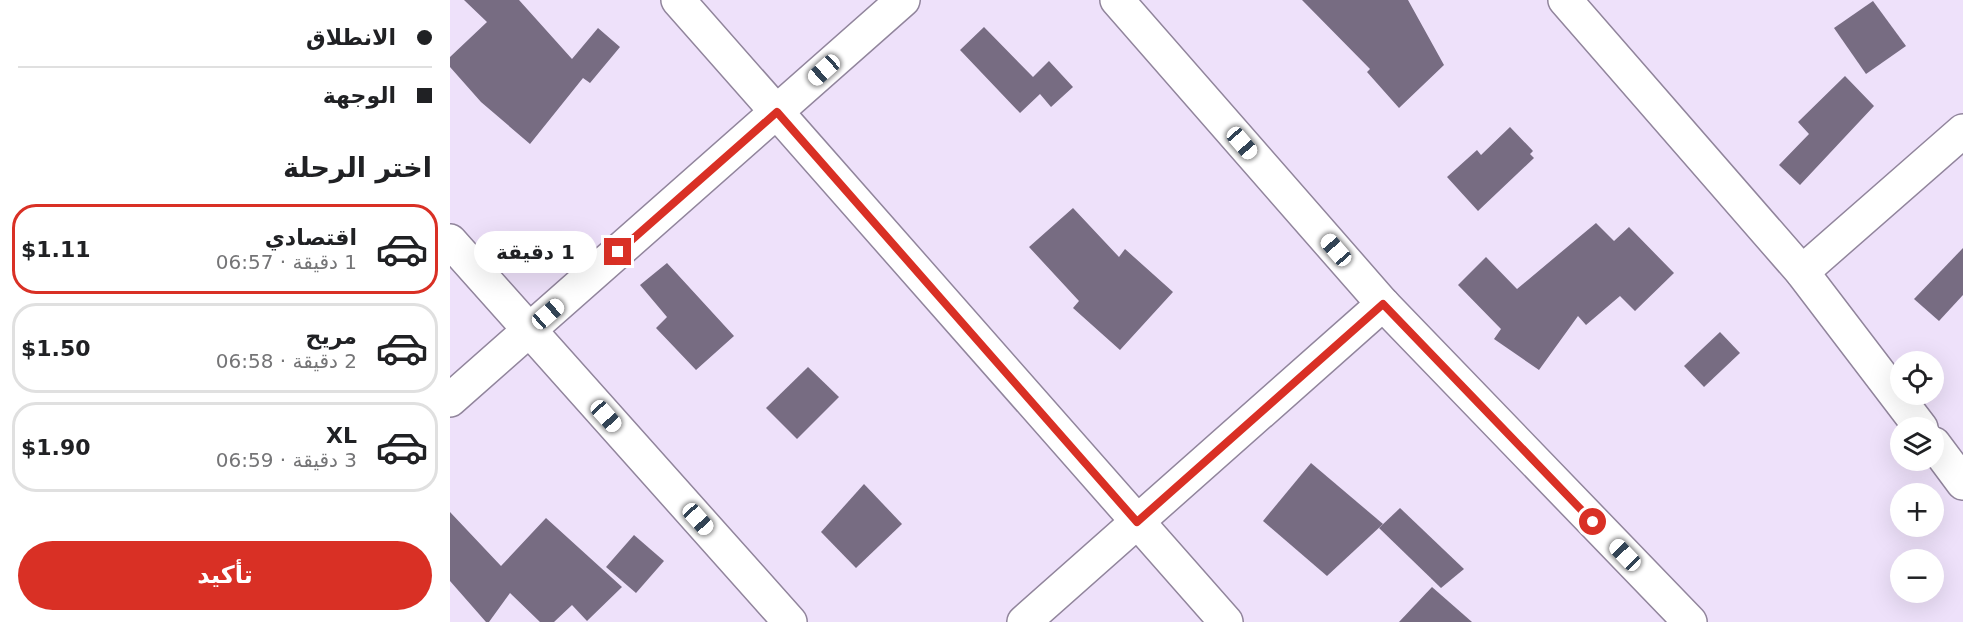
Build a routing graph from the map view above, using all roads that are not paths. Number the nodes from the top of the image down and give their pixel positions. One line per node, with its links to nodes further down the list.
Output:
1 (678, 0): 5 (street)
2 (903, 0): 5 (street)
3 (1117, 0): 9 (street)
4 (1565, 0): 8 (street)
5 (777, 112): 10 (street); 15 (street)
6 (1963, 131): 8 (street)
7 (450, 241): 10 (street)
8 (1802, 272): 12 (street)
9 (1383, 304): 15 (street); 19 (street)
10 (530, 330): 11 (street); 16 (street)
11 (450, 400)
12 (1913, 417)
13 (1944, 457): 14 (street)
14 (1963, 483)
15 (1137, 522): 17 (street); 18 (street)
16 (790, 622)
17 (1024, 622)
18 (1226, 622)
19 (1690, 622)

